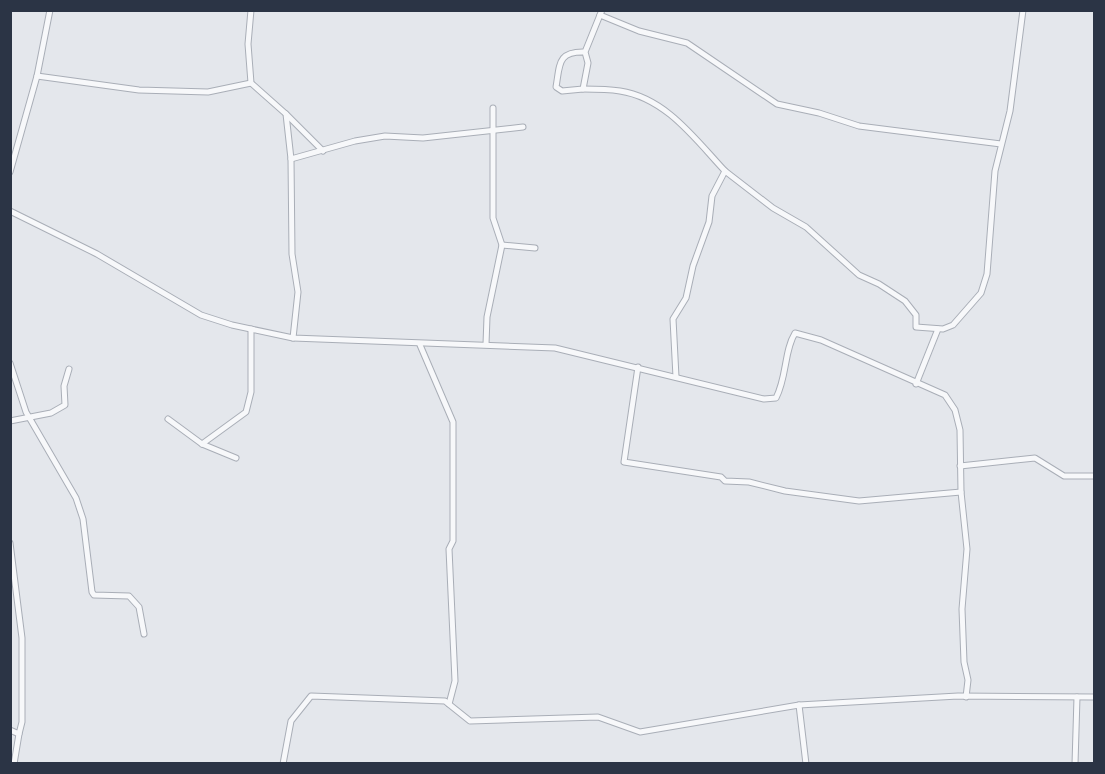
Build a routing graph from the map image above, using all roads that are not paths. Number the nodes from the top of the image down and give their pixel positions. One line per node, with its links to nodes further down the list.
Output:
1 (50, 10): 6 (street)
2 (251, 10): 7 (street)
3 (1023, 10): 13 (street)
4 (601, 13): 5 (street); 13 (street)
5 (585, 52): 8 (street); 8 (street)
6 (37, 76): 7 (street); 17 (street)
7 (251, 83): 10 (street)
8 (583, 88): 16 (street)
9 (493, 108): 12 (street)
10 (286, 114): 14 (street); 15 (street)
11 (523, 127): 12 (street)
12 (494, 130): 14 (street); 19 (street)
13 (1001, 144): 22 (street)
14 (323, 151): 15 (street)
15 (291, 159): 23 (street)
16 (725, 171): 22 (street); 29 (street)
17 (10, 172)
18 (10, 211): 21 (street)
19 (502, 245): 20 (street); 24 (street)
20 (535, 248)
21 (251, 329): 23 (street); 34 (street)
22 (938, 329): 30 (street)
23 (293, 338): 25 (street)
24 (486, 344): 25 (street); 27 (street)
25 (420, 345): 44 (street)
26 (10, 363): 31 (street)
27 (638, 367): 29 (street); 38 (street)
28 (69, 369): 31 (street)
29 (676, 377): 30 (street)
30 (916, 384): 36 (street)
31 (31, 417): 33 (street); 40 (street)
32 (168, 419): 34 (street)
33 (10, 421)
34 (202, 444): 35 (street)
35 (236, 458)
36 (960, 466): 37 (street); 38 (street)
37 (1095, 476)
38 (961, 492): 41 (street)
39 (10, 543): 47 (street)
40 (144, 634)
41 (966, 697): 42 (street); 45 (street)
42 (1077, 697): 43 (street); 51 (street)
43 (1095, 697)
44 (449, 704): 45 (street); 49 (street)
45 (799, 705): 50 (street)
46 (10, 730): 47 (street)
47 (19, 734): 48 (street)
48 (14, 764)
49 (283, 764)
50 (806, 764)
51 (1075, 764)

